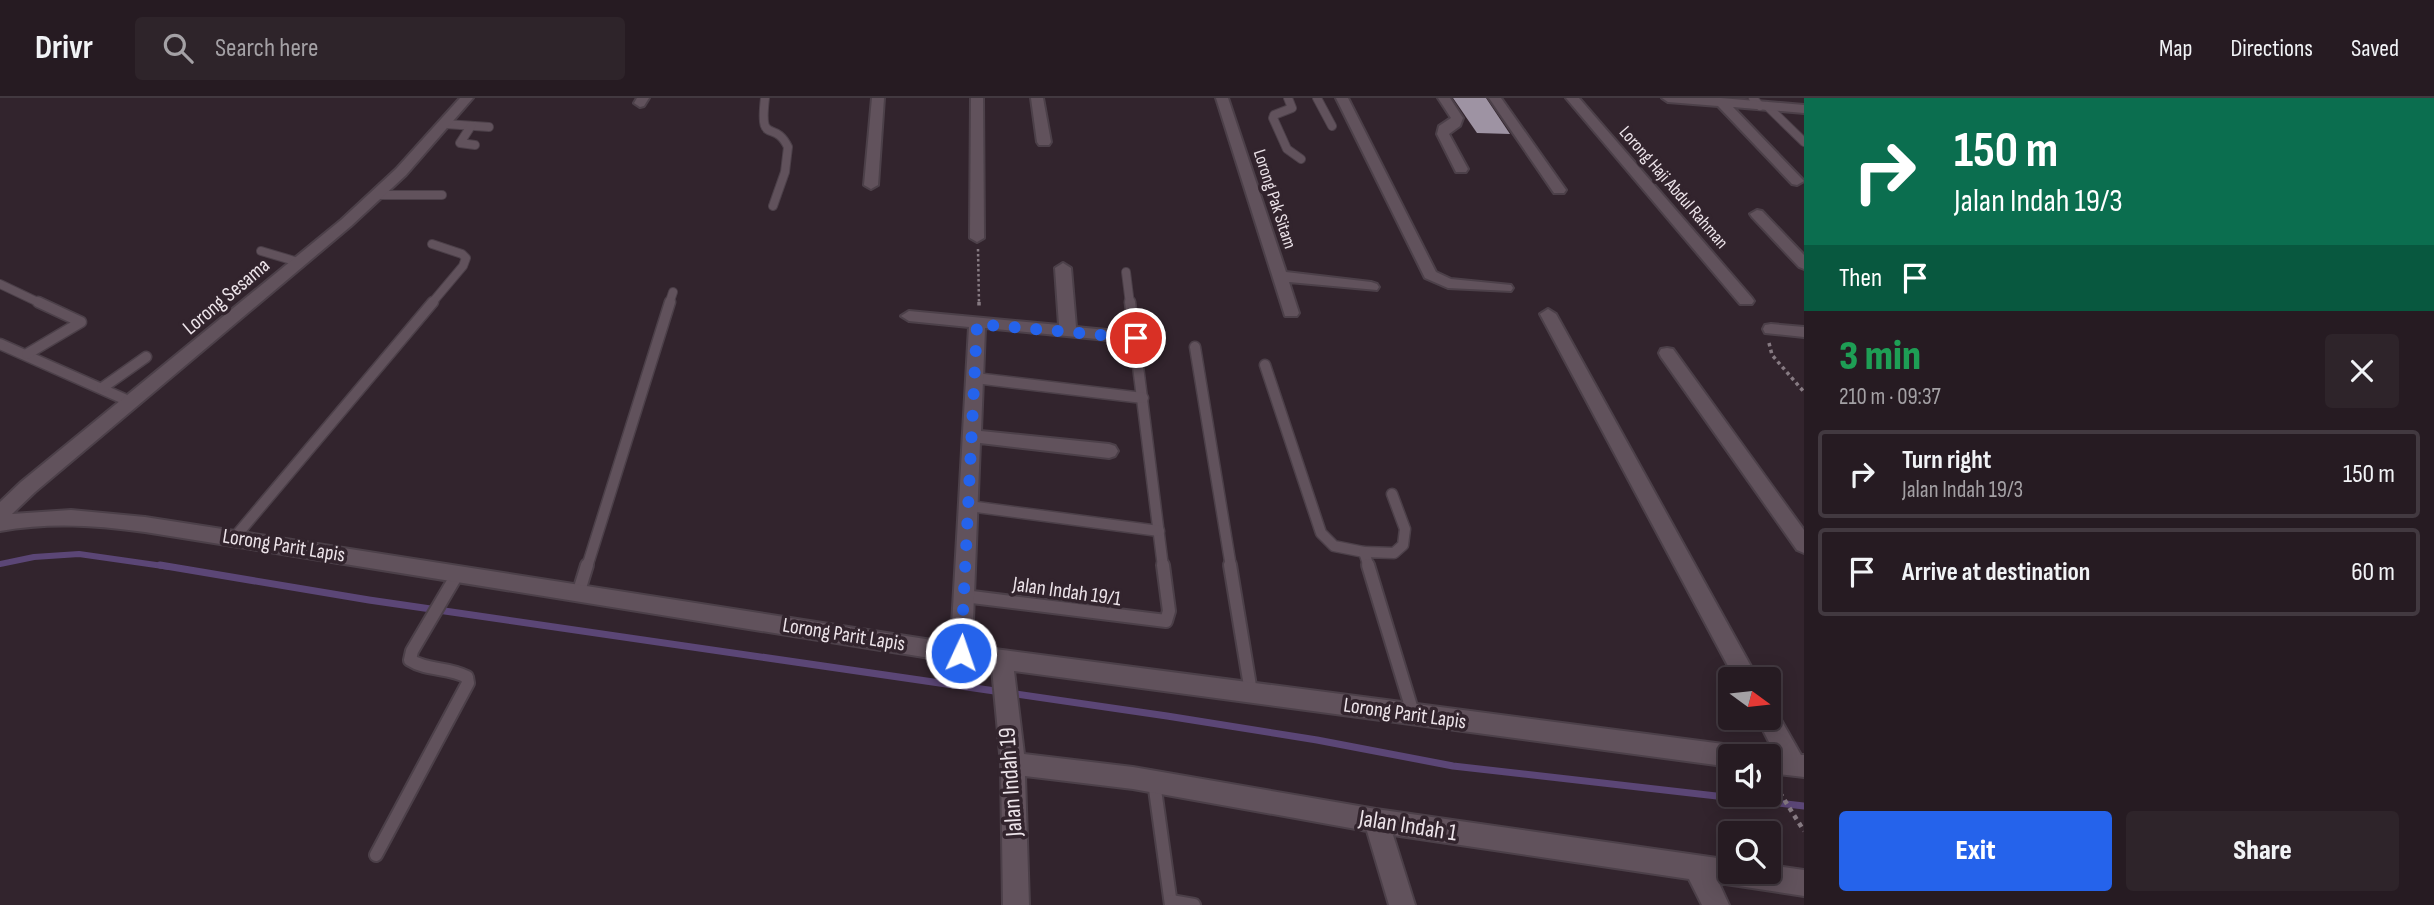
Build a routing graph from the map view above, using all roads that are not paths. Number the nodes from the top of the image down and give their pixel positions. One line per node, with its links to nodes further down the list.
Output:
1 (467, 98): 18 (street, Lorong Sesama)
2 (765, 98): 32 (lane)
3 (878, 98): 28 (street)
4 (977, 98): 34 (street)
5 (1037, 98): 22 (street)
6 (1222, 98): 41 (street, Lorong Pak Sitam)
7 (1288, 98): 25 (lane)
8 (1317, 98): 20 (lane)
9 (1342, 98): 44 (street)
10 (1444, 98): 26 (street)
11 (1495, 98): 29 (street)
12 (1572, 98): 46 (street, Lorong Haji Abdul Rahman)
13 (1668, 98): 14 (street)
14 (1678, 98): 15 (street)
15 (1720, 103): 16 (street); 27 (street)
16 (1760, 103): 17 (street); 23 (lane)
17 (1804, 109)
18 (446, 124): 19 (lane); 30 (street, Lorong Sesama)
19 (471, 126): 21 (lane); 24 (lane)
20 (1332, 126)
21 (489, 127)
22 (1044, 142)
23 (1804, 142)
24 (475, 145)
25 (1301, 159)
26 (1461, 169)
27 (1797, 181)
28 (871, 185)
29 (1559, 190)
30 (376, 195): 31 (lane); 37 (street, Lorong Sesama)
31 (442, 195)
32 (773, 206)
33 (1757, 214): 38 (street)
34 (977, 238)
35 (432, 244): 72 (lane)
36 (261, 251): 37 (lane)
37 (298, 262): 64 (street, Lorong Sesama)
38 (1804, 264)
39 (1063, 268): 52 (street)
40 (1126, 272): 54 (lane)
41 (1279, 276): 43 (street); 47 (street, Lorong Pak Sitam)
42 (0, 284): 58 (lane)
43 (1371, 287)
44 (1506, 288)
45 (673, 292): 76 (lane)
46 (1746, 301)
47 (1291, 313)
48 (1548, 314): 79 (street)
49 (909, 316): 50 (street)
50 (977, 324): 52 (street); 61 (street)
51 (1771, 329): 53 (street)
52 (1068, 331): 54 (street)
53 (1804, 332)
54 (1136, 338): 63 (lane)
55 (0, 344): 58 (lane)
56 (1195, 347): 81 (lane)
57 (1667, 353): 73 (street)
58 (27, 355): 62 (lane)
59 (146, 357): 62 (lane)
60 (1265, 365): 74 (lane)
61 (975, 378): 63 (lane); 65 (street)
62 (102, 388): 64 (lane)
63 (1143, 398): 71 (lane)
64 (131, 401): 69 (street, Lorong Sesama)
65 (972, 436): 66 (street); 68 (street)
66 (1109, 451)
67 (1392, 494): 74 (lane)
68 (969, 506): 71 (lane); 77 (street)
69 (0, 514)
70 (0, 524): 72 (street, Lorong Parit Lapis)
71 (1159, 531): 77 (lane, Jalan Indah 19/1)
72 (235, 537): 75 (street, Lorong Parit Lapis)
73 (1804, 545)
74 (1364, 552): 82 (lane)
75 (458, 573): 76 (street, Lorong Parit Lapis); 90 (lane)
76 (579, 591): 78 (street, Lorong Parit Lapis)
77 (964, 596): 78 (street)
78 (961, 653): 80 (street, Lorong Parit Lapis)
79 (1740, 667)
80 (1002, 671): 81 (street, Lorong Parit Lapis); 85 (street, Jalan Indah 19)
81 (1251, 692): 82 (street, Lorong Parit Lapis)
82 (1413, 713): 84 (street, Lorong Parit Lapis)
83 (1776, 730): 87 (street)
84 (1718, 754)
85 (1013, 764): 88 (street, Jalan Indah 1); 94 (street, Jalan Indah 19)
86 (1781, 764): 87 (street)
87 (1799, 766)
88 (1154, 782): 89 (street, Jalan Indah 1); 93 (lane)
89 (1376, 821): 91 (street, Jalan Indah 1); 96 (street)
90 (376, 855)
91 (1697, 867): 92 (street, Jalan Indah 1); 97 (street)
92 (1804, 883)
93 (1171, 903): 95 (lane)
94 (1016, 905)
95 (1194, 905)
96 (1402, 905)
97 (1716, 905)

